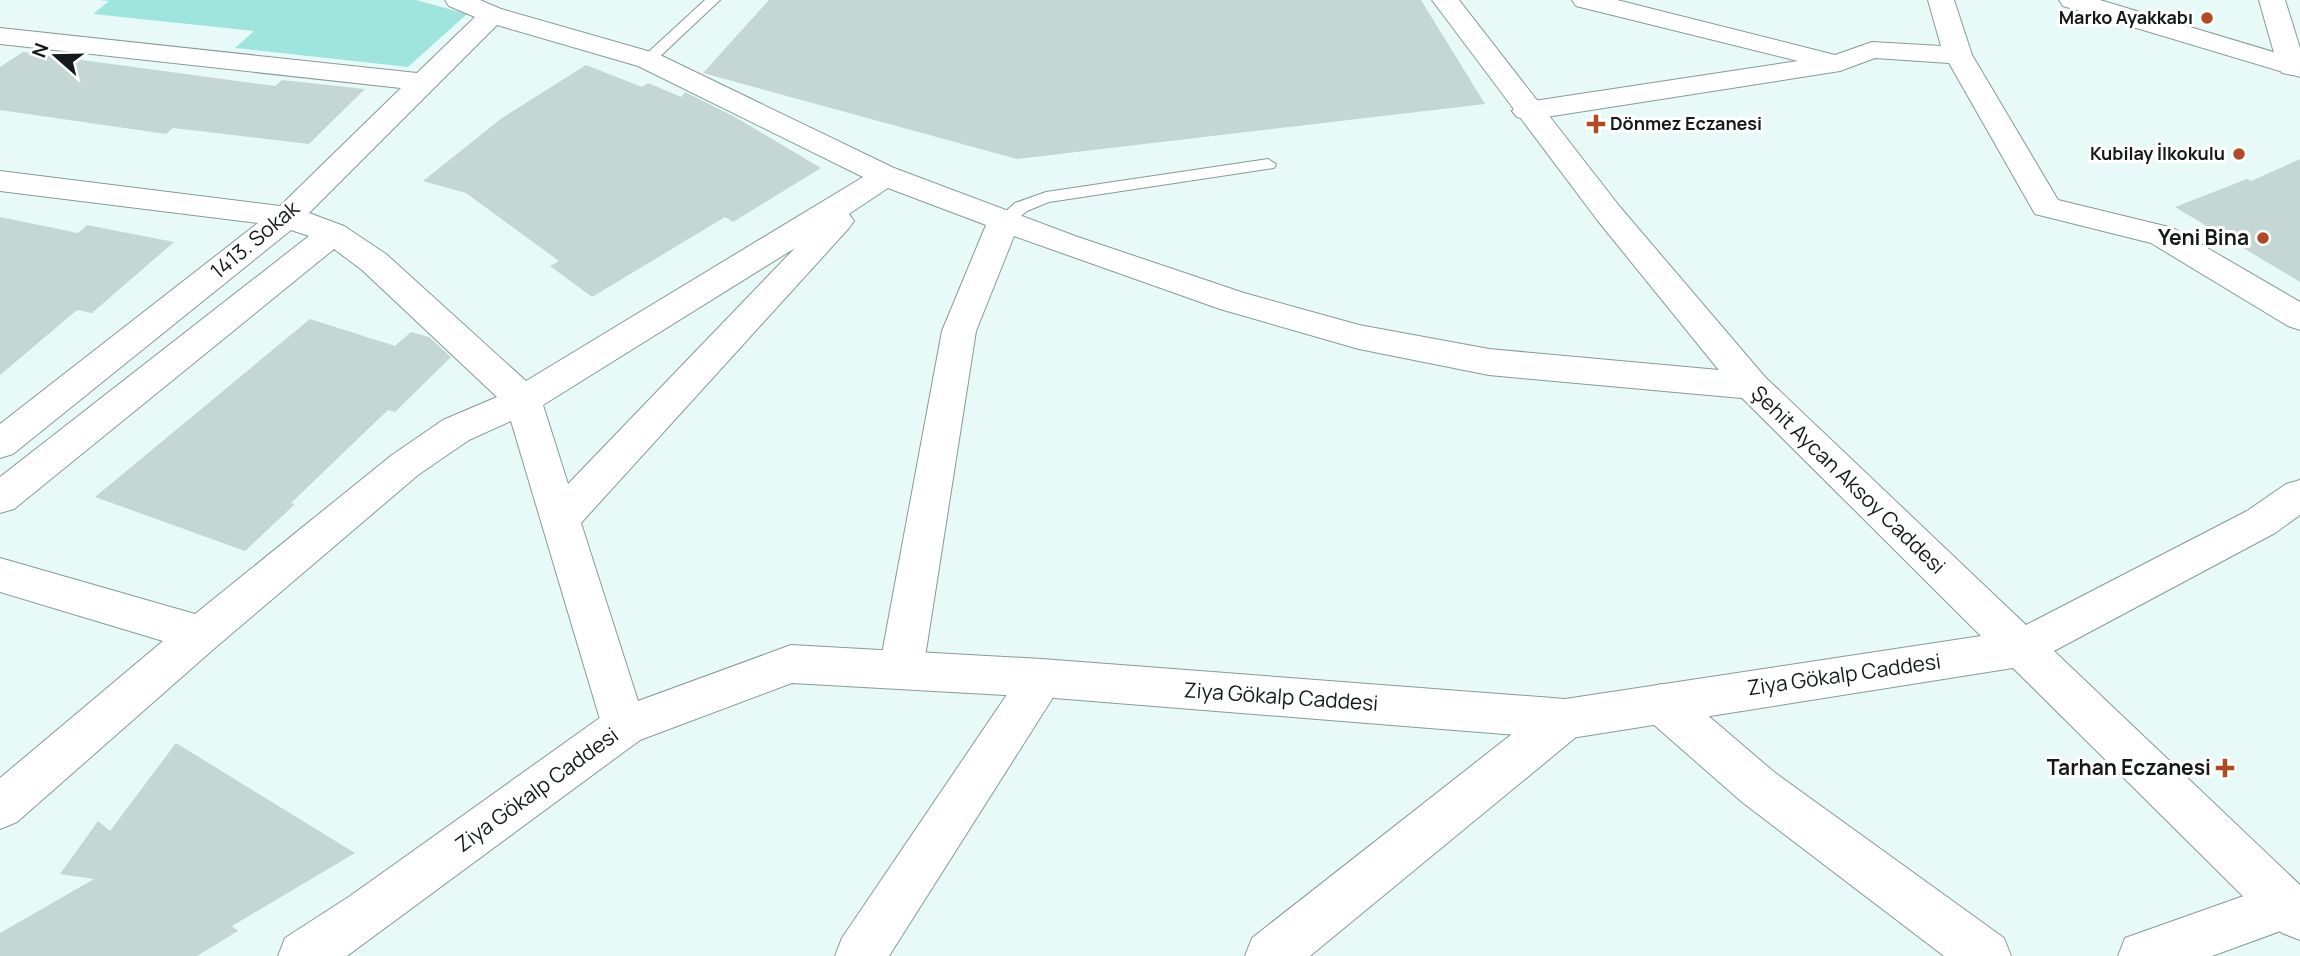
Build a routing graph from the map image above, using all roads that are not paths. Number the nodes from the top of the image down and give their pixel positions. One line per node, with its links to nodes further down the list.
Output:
1 (458, 0): 9 (street)
2 (713, 0): 12 (lane)
3 (1445, 0): 16 (street, Şehit Aycan Aksoy Caddesi)
4 (1585, 0): 8 (street)
5 (1941, 0): 11 (street)
6 (2072, 0): 14 (street)
7 (2272, 0): 14 (street)
8 (1667, 10): 13 (street)
9 (492, 15): 12 (street); 15 (street, 1413. Sokak)
10 (0, 36): 15 (street)
11 (1958, 55): 13 (street); 23 (street)
12 (648, 60): 18 (street)
13 (1840, 63): 16 (street)
14 (2296, 68)
15 (425, 82): 20 (street, 1413. Sokak)
16 (1527, 111): 24 (street, Şehit Aycan Aksoy Caddesi)
17 (1268, 164): 21 (lane)
18 (877, 180): 21 (street); 25 (street); 29 (street)
19 (0, 181): 20 (street)
20 (287, 216): 22 (street); 26 (street, 1413. Sokak)
21 (1004, 221): 24 (street); 33 (street)
22 (333, 233): 25 (street); 28 (street, 1413. Sokak)
23 (2300, 318)
24 (1752, 386): 32 (street, Şehit Aycan Aksoy Caddesi)
25 (523, 400): 29 (street); 31 (street)
26 (0, 444)
27 (2300, 495): 32 (street, Ziya Gökalp Caddesi)
28 (0, 498)
29 (560, 519): 37 (street)
30 (0, 575): 31 (street)
31 (201, 634): 38 (street)
32 (2021, 648): 35 (street, Ziya Gökalp Caddesi); 39 (street, Şehit Aycan Aksoy Caddesi)
33 (901, 670): 34 (street, Ziya Gökalp Caddesi); 37 (street, Ziya Gökalp Caddesi)
34 (1042, 678): 36 (street, Ziya Gökalp Caddesi); 41 (street)
35 (1661, 703): 36 (street, Ziya Gökalp Caddesi); 43 (street)
36 (1565, 719): 42 (street)
37 (624, 726): 40 (street, Ziya Gökalp Caddesi)
38 (0, 807)
39 (2293, 910): 44 (street)
40 (303, 956)
41 (860, 956)
42 (1269, 956)
43 (1986, 956)
44 (2143, 956)

